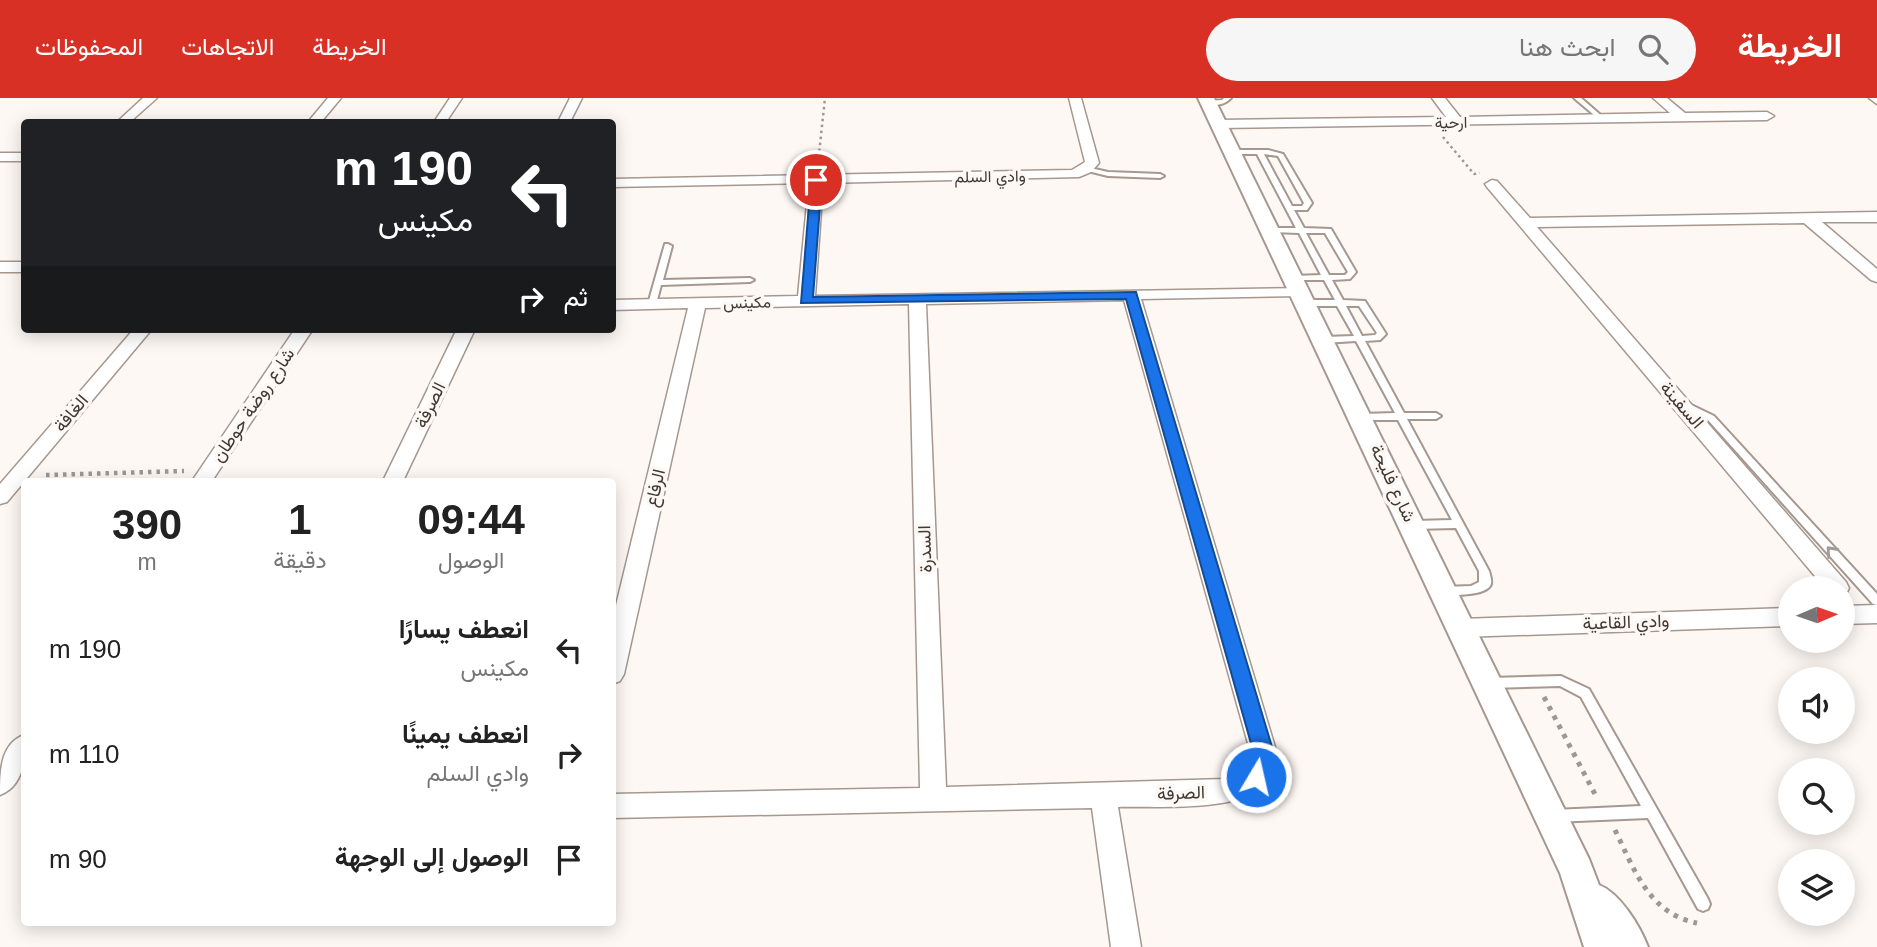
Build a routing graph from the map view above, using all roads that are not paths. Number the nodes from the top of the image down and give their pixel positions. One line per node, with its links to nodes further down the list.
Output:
1 (151, 98): 12 (street)
2 (335, 98): 13 (street)
3 (456, 98): 14 (street)
4 (576, 98): 15 (street)
5 (1075, 98): 22 (street)
6 (1438, 98): 17 (street)
7 (1577, 98): 16 (lane)
8 (1659, 98): 11 (street)
9 (1215, 106): 17 (street, ارحية); 18 (street, شارع فليحة)
10 (1768, 116): 11 (street, ارحية)
11 (1683, 118): 16 (street, ارحية)
12 (126, 119)
13 (317, 119)
14 (442, 119)
15 (566, 119)
16 (1602, 119): 17 (street, ارحية)
17 (1457, 122)
18 (1233, 152): 19 (lane); 32 (street, شارع فليحة)
19 (1259, 152): 27 (lane); 27 (lane)
20 (0, 157): 21 (street)
21 (21, 157)
22 (1086, 169): 23 (lane); 24 (street, وادي السلم)
23 (1160, 176)
24 (816, 180): 25 (street, وادي السلم); 43 (street)
25 (616, 183)
26 (1492, 184): 30 (street, السفينة)
27 (1288, 208): 31 (lane)
28 (1877, 217): 29 (street)
29 (1810, 219): 30 (street); 36 (street)
30 (1525, 223): 53 (street, السفينة)
31 (1299, 229): 32 (lane); 37 (lane); 37 (lane)
32 (1271, 230): 40 (street, شارع فليحة)
33 (668, 246): 39 (lane)
34 (0, 267): 35 (street)
35 (21, 267)
36 (1877, 276)
37 (1325, 278): 40 (lane); 46 (lane)
38 (750, 280): 39 (lane)
39 (658, 283): 44 (lane)
40 (1301, 291): 41 (street, مكينس); 46 (lane); 52 (street, شارع فليحة)
41 (1131, 295): 42 (street, مكينس); 71 (street, الصرفة)
42 (917, 299): 43 (street, مكينس); 72 (street, السدرة)
43 (806, 300): 45 (street, مكينس)
44 (652, 303): 45 (street, مكينس); 47 (street, مكينس)
45 (698, 303): 67 (street, الرفاع)
46 (1338, 303): 51 (lane); 51 (lane)
47 (616, 305)
48 (140, 333): 59 (street, الغافة)
49 (301, 333): 57 (street, شارع روضة حوطان)
50 (464, 333): 58 (street, الصرفة)
51 (1358, 339): 52 (lane); 56 (lane)
52 (1325, 340): 55 (street, شارع فليحة)
53 (1679, 402): 62 (street, السفينة); 64 (lane, one-way to 53)
54 (1436, 415): 56 (lane)
55 (1361, 416): 56 (lane); 61 (street, شارع فليحة)
56 (1400, 416): 60 (lane)
57 (206, 476)
58 (394, 478)
59 (0, 497)
60 (1458, 524): 61 (lane); 63 (lane)
61 (1413, 525): 63 (street, شارع فليحة)
62 (1828, 576)
63 (1444, 591): 66 (street, شارع فليحة)
64 (1865, 612)
65 (1778, 617): 66 (street, وادي القاعية)
66 (1461, 628): 68 (street, شارع فليحة)
67 (616, 657)
68 (1488, 683): 74 (lane); 75 (street, شارع فليحة)
69 (21, 751): 70 (street)
70 (0, 783)
71 (1103, 796): 72 (street, الصرفة); 78 (street)
72 (933, 799): 73 (street, الصرفة)
73 (616, 806)
74 (1652, 812): 75 (lane); 77 (lane)
75 (1551, 816): 76 (street, شارع فليحة)
76 (1577, 871): 79 (street, شارع فليحة); 80 (street, شارع فليحة)
77 (1703, 904)
78 (1126, 947)
79 (1602, 947)
80 (1630, 947)

